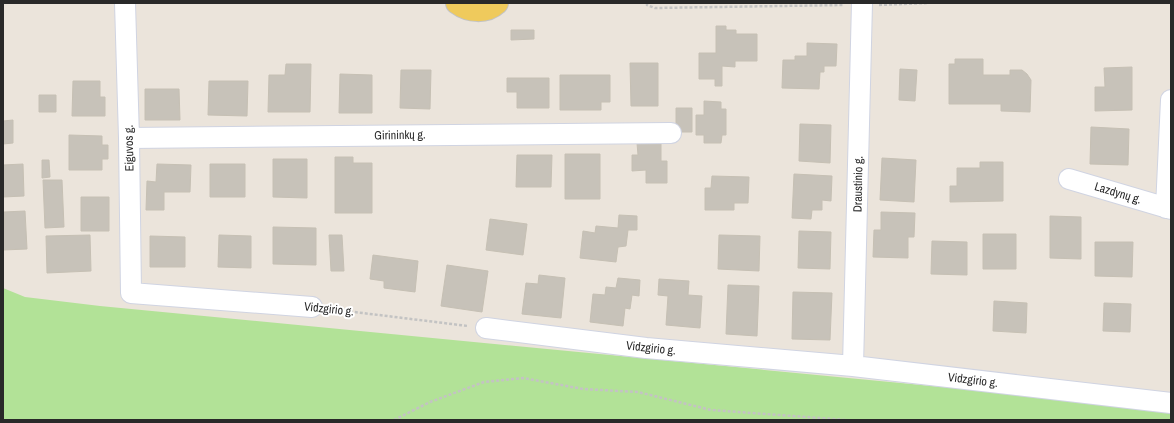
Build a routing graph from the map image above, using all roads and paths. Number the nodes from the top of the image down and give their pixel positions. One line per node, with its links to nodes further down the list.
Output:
1 (125, 3): 9 (street, Eiguvos g.)
2 (458, 3): 3 (main road)
3 (497, 3)
4 (646, 3): 6 (path)
5 (927, 3): 6 (path)
6 (862, 4): 15 (street, Draustinio g.)
7 (1171, 100): 11 (street, Lazdynų g.)
8 (671, 133): 9 (street, Girininkų g.)
9 (129, 138): 12 (street, Eiguvos g.)
10 (1070, 179): 11 (street, Lazdynų g.)
11 (1169, 209)
12 (131, 293): 13 (street, Vidzgirio g.)
13 (312, 307): 14 (path, Vidzgirio g.)
14 (486, 328): 15 (street, Vidzgirio g.)
15 (853, 366): 16 (street, Vidzgirio g.)
16 (1171, 402)
17 (394, 420): 18 (path)
18 (847, 420)

